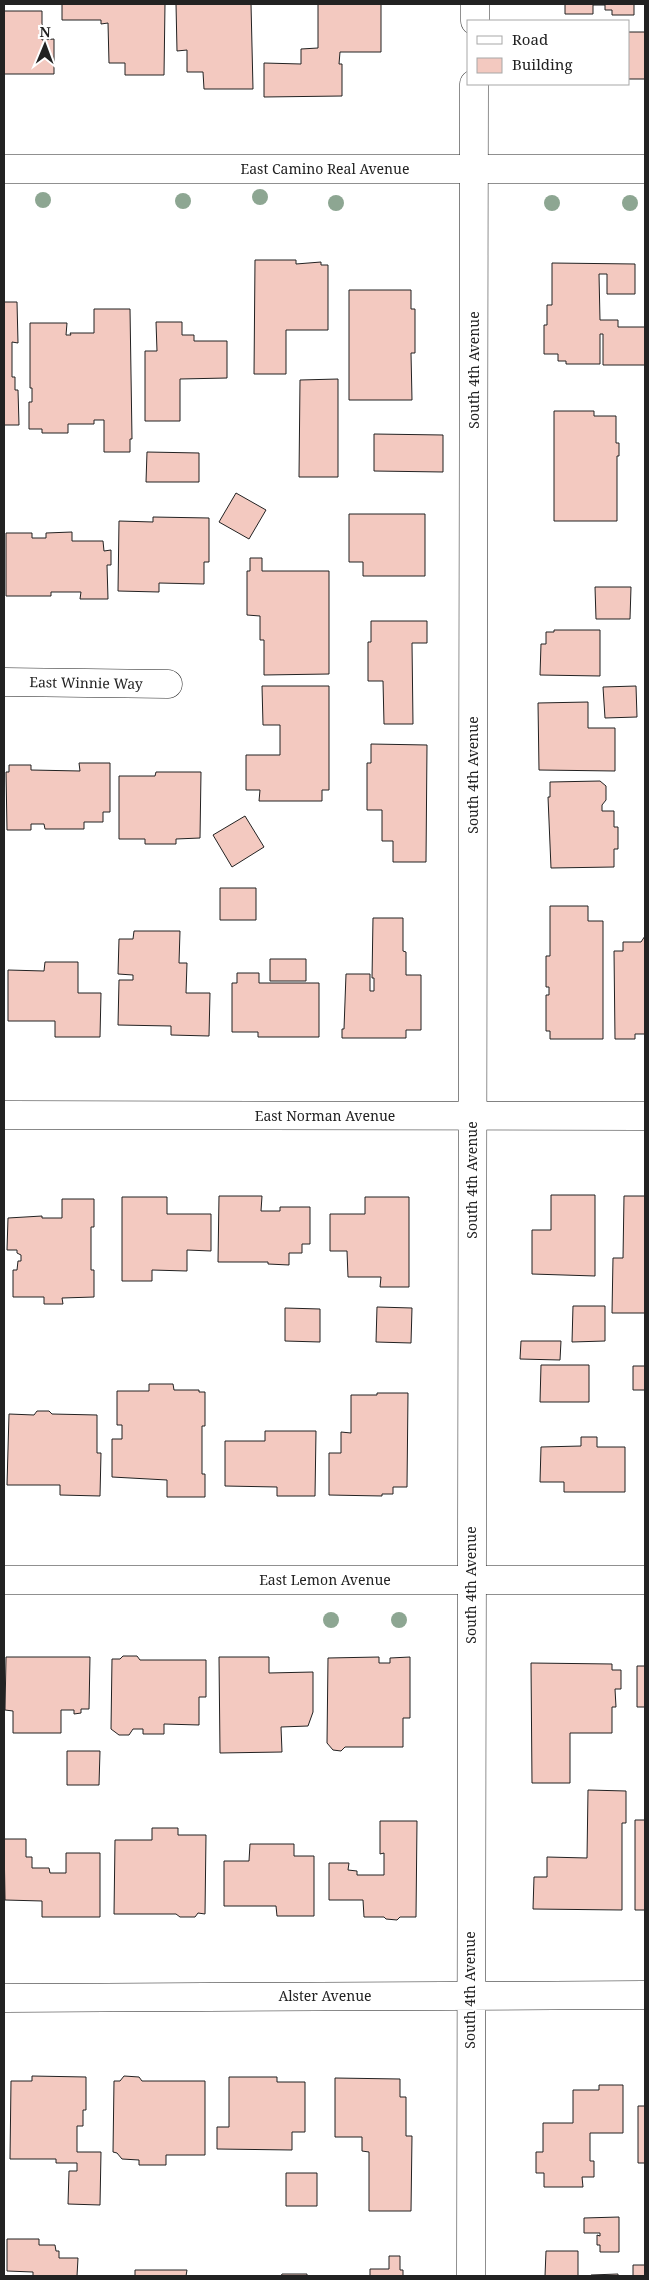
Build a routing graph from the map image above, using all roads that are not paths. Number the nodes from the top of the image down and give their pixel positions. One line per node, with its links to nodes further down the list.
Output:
1 (475, 4): 2 (street)
2 (475, 20)
3 (474, 85): 6 (street, South 4th Avenue)
4 (4, 169): 6 (street, East Camino Real Avenue)
5 (645, 169): 6 (street, East Camino Real Avenue)
6 (474, 170): 10 (street, South 4th Avenue)
7 (4, 682): 8 (street, East Winnie Way)
8 (168, 684)
9 (4, 1115): 10 (street, East Norman Avenue)
10 (473, 1116): 11 (street, East Norman Avenue); 14 (street, South 4th Avenue)
11 (645, 1116)
12 (4, 1580): 14 (street, East Lemon Avenue)
13 (645, 1580): 14 (street, East Lemon Avenue)
14 (471, 1581): 15 (street, South 4th Avenue)
15 (470, 1994): 16 (street, Alster Avenue); 17 (street, Alster Avenue); 18 (street, South 4th Avenue)
16 (645, 1995)
17 (4, 1998)
18 (470, 2276)

